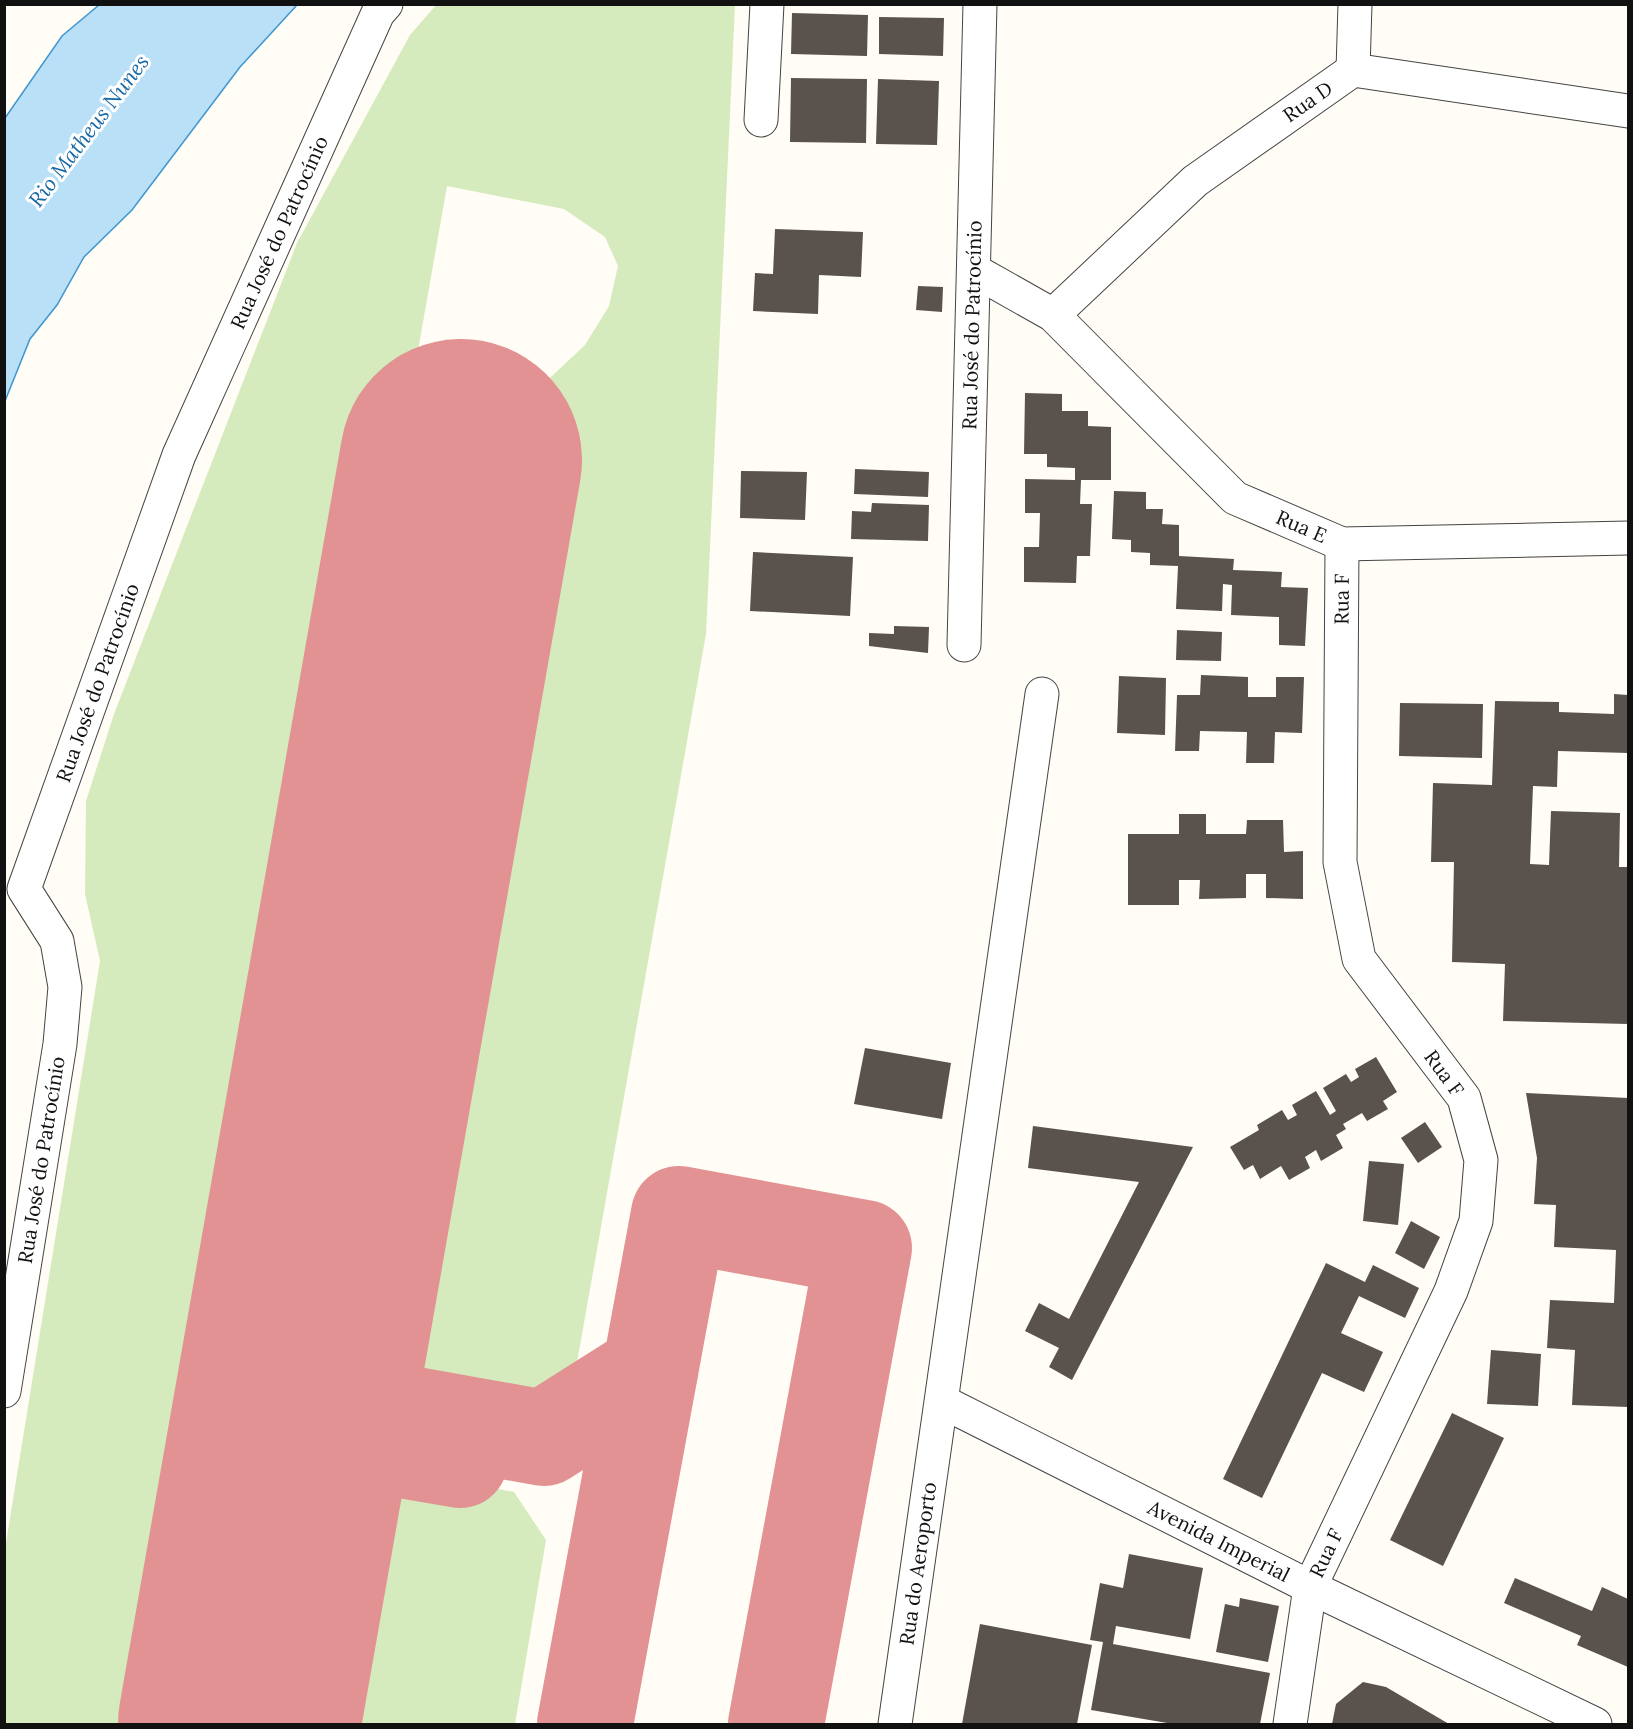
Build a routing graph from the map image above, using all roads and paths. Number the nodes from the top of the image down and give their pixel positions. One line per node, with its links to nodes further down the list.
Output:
1 (386, 4): 14 (street, Rua José do Patrocínio)
2 (767, 4): 7 (street)
3 (980, 4): 8 (street, Rua José do Patrocínio)
4 (1355, 4): 5 (street)
5 (1353, 70): 6 (street, Rua D); 9 (street, Rua D)
6 (1629, 111)
7 (761, 120)
8 (975, 271): 9 (street, Rua E); 12 (street, Rua José do Patrocínio)
9 (1053, 315): 11 (street, Rua E)
10 (1629, 538): 11 (street, Rua E)
11 (1342, 544): 18 (street, Rua F)
12 (964, 645)
13 (1042, 694): 17 (street, Rua do Aeroporto)
14 (14, 884): 15 (street, Rua José do Patrocínio)
15 (8, 1352): 16 (street, Rua José do Patrocínio)
16 (4, 1390)
17 (943, 1402): 18 (street, Avenida Imperial); 19 (street, Rua do Aeroporto)
18 (1310, 1587): 20 (street, Rua F); 21 (street, Avenida Imperial)
19 (896, 1725)
20 (1290, 1725)
21 (1594, 1725)

